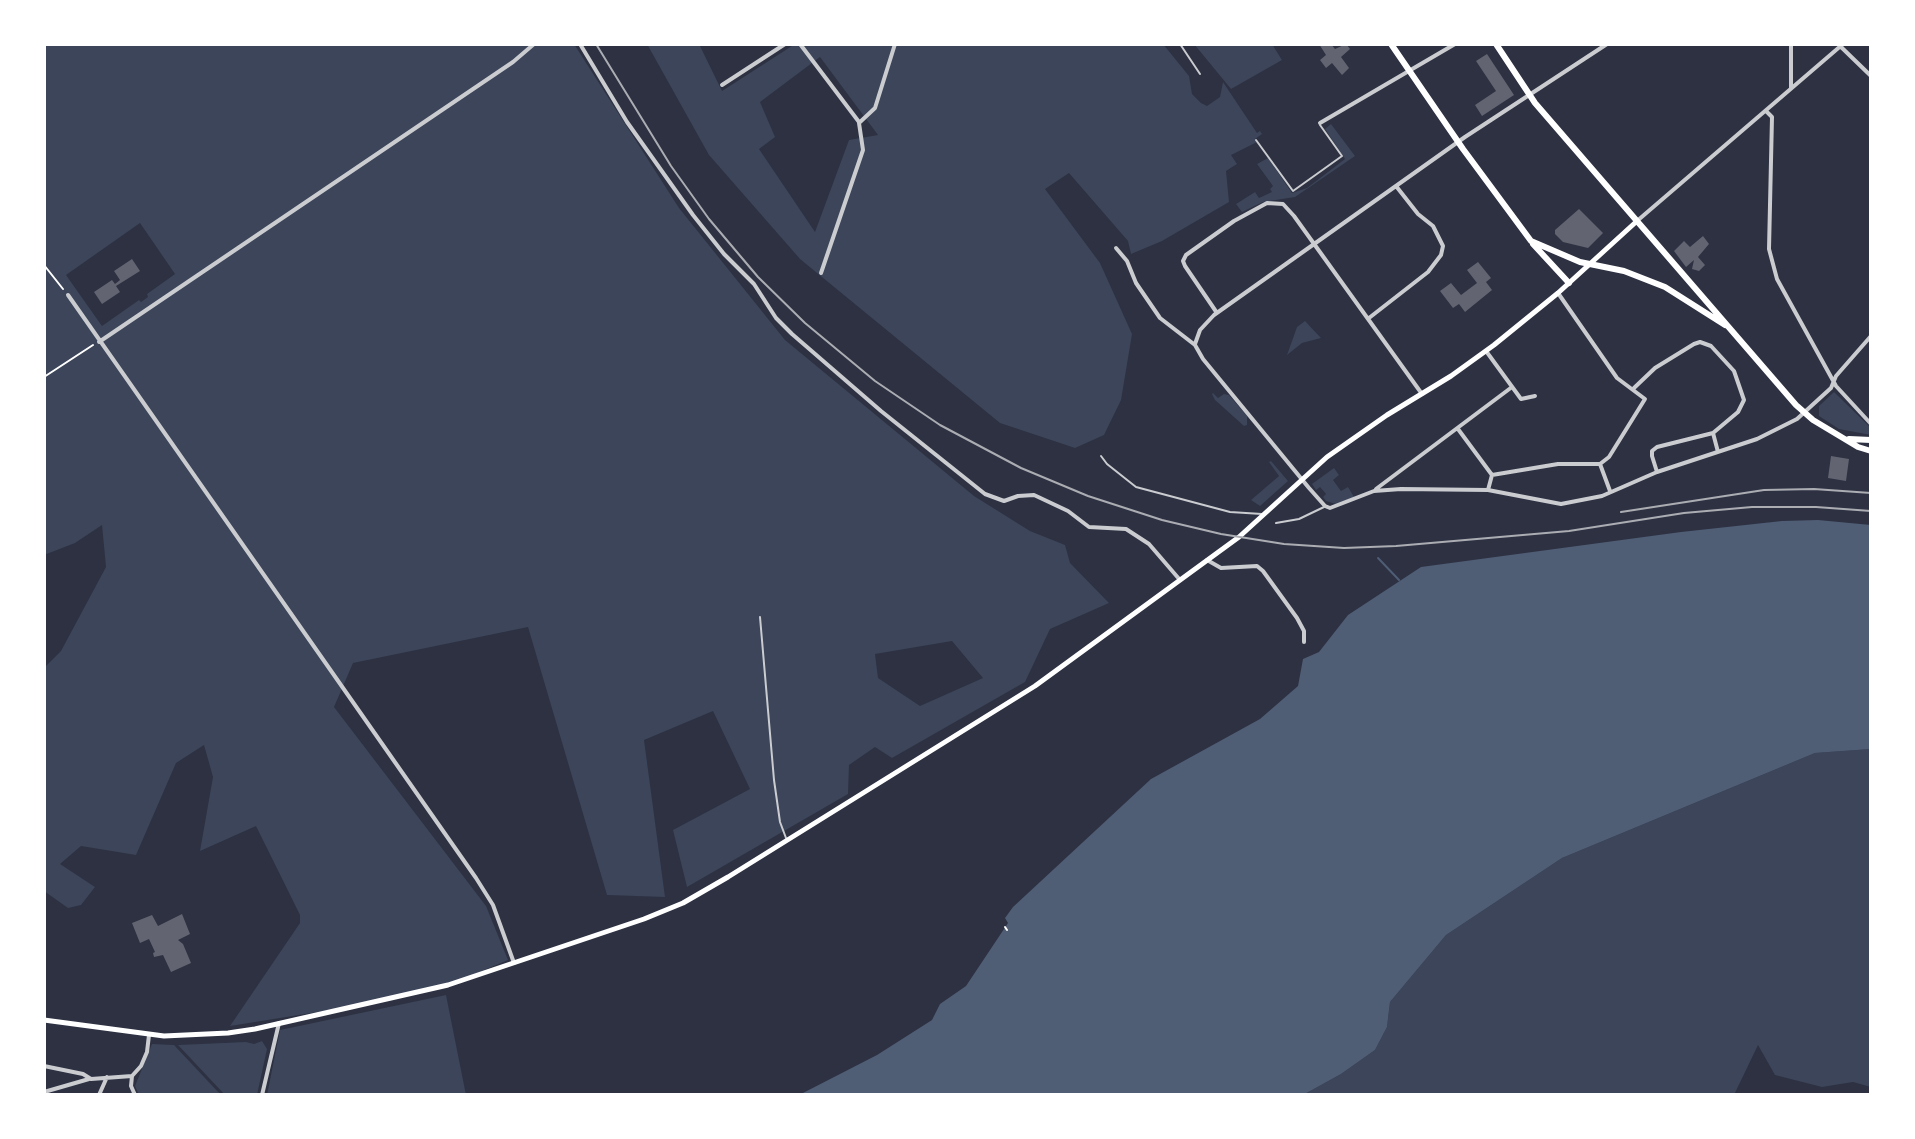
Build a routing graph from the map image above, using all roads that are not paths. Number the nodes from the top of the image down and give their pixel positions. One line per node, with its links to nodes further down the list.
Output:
1 (580, 44): 68 (street)
2 (785, 44): 16 (street)
3 (800, 44): 20 (street)
4 (895, 44): 20 (street)
5 (1180, 44): 14 (lane)
6 (1391, 44): 13 (main road)
7 (1455, 44): 13 (street)
8 (1496, 44): 18 (main road)
9 (1607, 44): 18 (street)
10 (1791, 44): 17 (street)
11 (531, 45): 40 (street)
12 (1841, 45): 15 (street); 17 (street)
13 (1409, 70): 21 (street); 23 (main road)
14 (1200, 74)
15 (1871, 76)
16 (722, 85)
17 (1791, 88): 19 (street)
18 (1529, 94): 23 (street); 25 (main road)
19 (1766, 111): 25 (street); 43 (street)
20 (859, 123): 30 (street)
21 (1320, 123): 22 (lane)
22 (1256, 140)
23 (1458, 142): 24 (street); 26 (main road)
24 (1396, 186): 27 (street); 37 (street)
25 (1637, 221): 29 (main road); 32 (main road)
26 (1531, 241): 29 (main road); 31 (main road)
27 (1315, 244): 36 (street); 36 (street); 37 (street)
28 (1116, 248): 41 (street)
29 (1590, 264): 31 (main road); 35 (main road)
30 (821, 273)
31 (1569, 283): 33 (main road)
32 (1695, 288): 35 (main road); 38 (main road)
33 (1558, 293): 42 (main road); 45 (street)
34 (68, 295): 40 (street)
35 (1682, 297): 38 (main road)
36 (1217, 313): 41 (street)
37 (1369, 318): 46 (street)
38 (1728, 327): 48 (main road)
39 (1871, 336): 43 (street)
40 (99, 342): 72 (street)
41 (1195, 345): 60 (street)
42 (1486, 351): 44 (street); 46 (main road)
43 (1834, 383): 48 (street); 49 (street)
44 (1512, 387): 47 (street); 50 (street)
45 (1634, 388): 51 (street); 57 (street)
46 (1422, 394): 60 (main road)
47 (1535, 396)
48 (1805, 413): 52 (main road); 55 (street)
49 (1871, 424)
50 (1458, 429): 59 (street); 62 (street)
51 (1713, 433): 55 (street); 58 (street)
52 (1849, 439): 53 (main road); 54 (main road)
53 (1871, 440)
54 (1871, 451)
55 (1718, 452): 58 (street)
56 (1101, 456): 65 (lane)
57 (1600, 464): 59 (street); 63 (street)
58 (1657, 472): 63 (street)
59 (1492, 475): 61 (street)
60 (1303, 478): 64 (street); 65 (main road)
61 (1488, 490): 62 (street); 63 (street)
62 (1374, 491): 64 (street)
63 (1611, 492)
64 (1325, 506): 66 (lane)
65 (1263, 514): 67 (main road)
66 (1276, 523)
67 (1207, 560): 68 (main road); 70 (street)
68 (1180, 580): 71 (main road)
69 (760, 617): 71 (lane)
70 (1304, 642)
71 (788, 840): 72 (main road)
72 (514, 963): 74 (main road)
73 (44, 1020): 75 (main road)
74 (279, 1023): 75 (main road); 83 (street)
75 (149, 1035): 77 (street)
76 (44, 1066): 79 (street)
77 (132, 1076): 78 (street); 82 (street)
78 (107, 1077): 79 (street); 81 (street)
79 (91, 1079): 80 (street)
80 (44, 1092)
81 (99, 1095)
82 (135, 1095)
83 (262, 1095)

